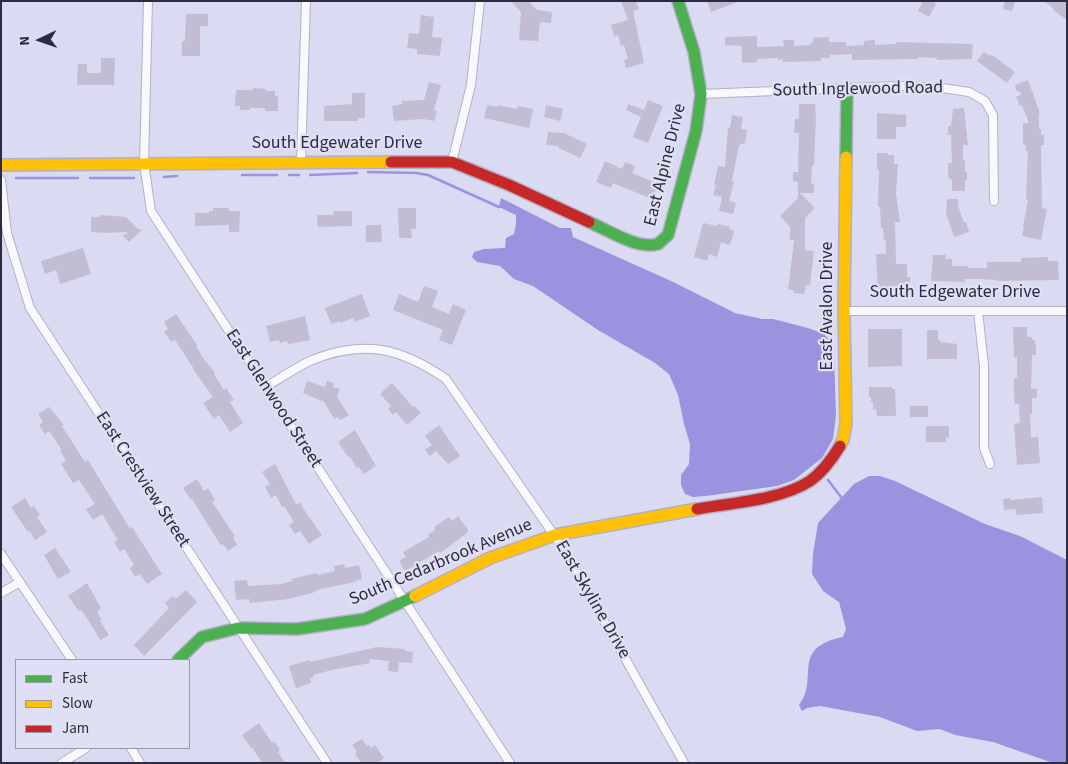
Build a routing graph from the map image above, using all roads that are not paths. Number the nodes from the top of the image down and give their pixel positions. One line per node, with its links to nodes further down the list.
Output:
1 (148, 1): 9 (street, East Glenwood Street)
2 (306, 1): 7 (street)
3 (480, 1): 8 (street)
4 (678, 1): 6 (street, East Alpine Drive)
5 (847, 89): 6 (street, South Inglewood Road); 12 (street, South Inglewood Road); 14 (street, East Avalon Drive)
6 (701, 94): 13 (street, East Alpine Drive)
7 (301, 162): 8 (street, South Edgewater Drive); 9 (street, South Edgewater Drive)
8 (452, 162): 13 (street, South Edgewater Drive)
9 (144, 163): 10 (street, South Edgewater Drive); 17 (street, East Glenwood Street)
10 (1, 165)
11 (1, 180): 25 (street, East Crestview Street)
12 (994, 201)
13 (656, 246)
14 (844, 311): 15 (street, South Edgewater Drive); 19 (street, East Avalon Drive)
15 (978, 311): 16 (street, South Edgewater Drive); 18 (street)
16 (1067, 311)
17 (266, 387): 20 (street, East Skyline Drive); 24 (street, East Glenwood Street)
18 (990, 464)
19 (784, 494): 20 (street, South Cedarbrook Avenue)
20 (555, 535): 24 (street, South Cedarbrook Avenue); 34 (street, East Skyline Drive)
21 (1, 554): 22 (street)
22 (20, 582): 23 (street); 26 (street)
23 (1, 593)
24 (405, 601): 25 (street, South Cedarbrook Avenue); 33 (street, East Glenwood Street)
25 (238, 628): 27 (street, South Cedarbrook Avenue); 32 (street, East Crestview Street)
26 (71, 659)
27 (179, 659)
28 (84, 749): 30 (street)
29 (131, 749): 31 (street)
30 (62, 763)
31 (140, 763)
32 (327, 763)
33 (510, 763)
34 (684, 763)

